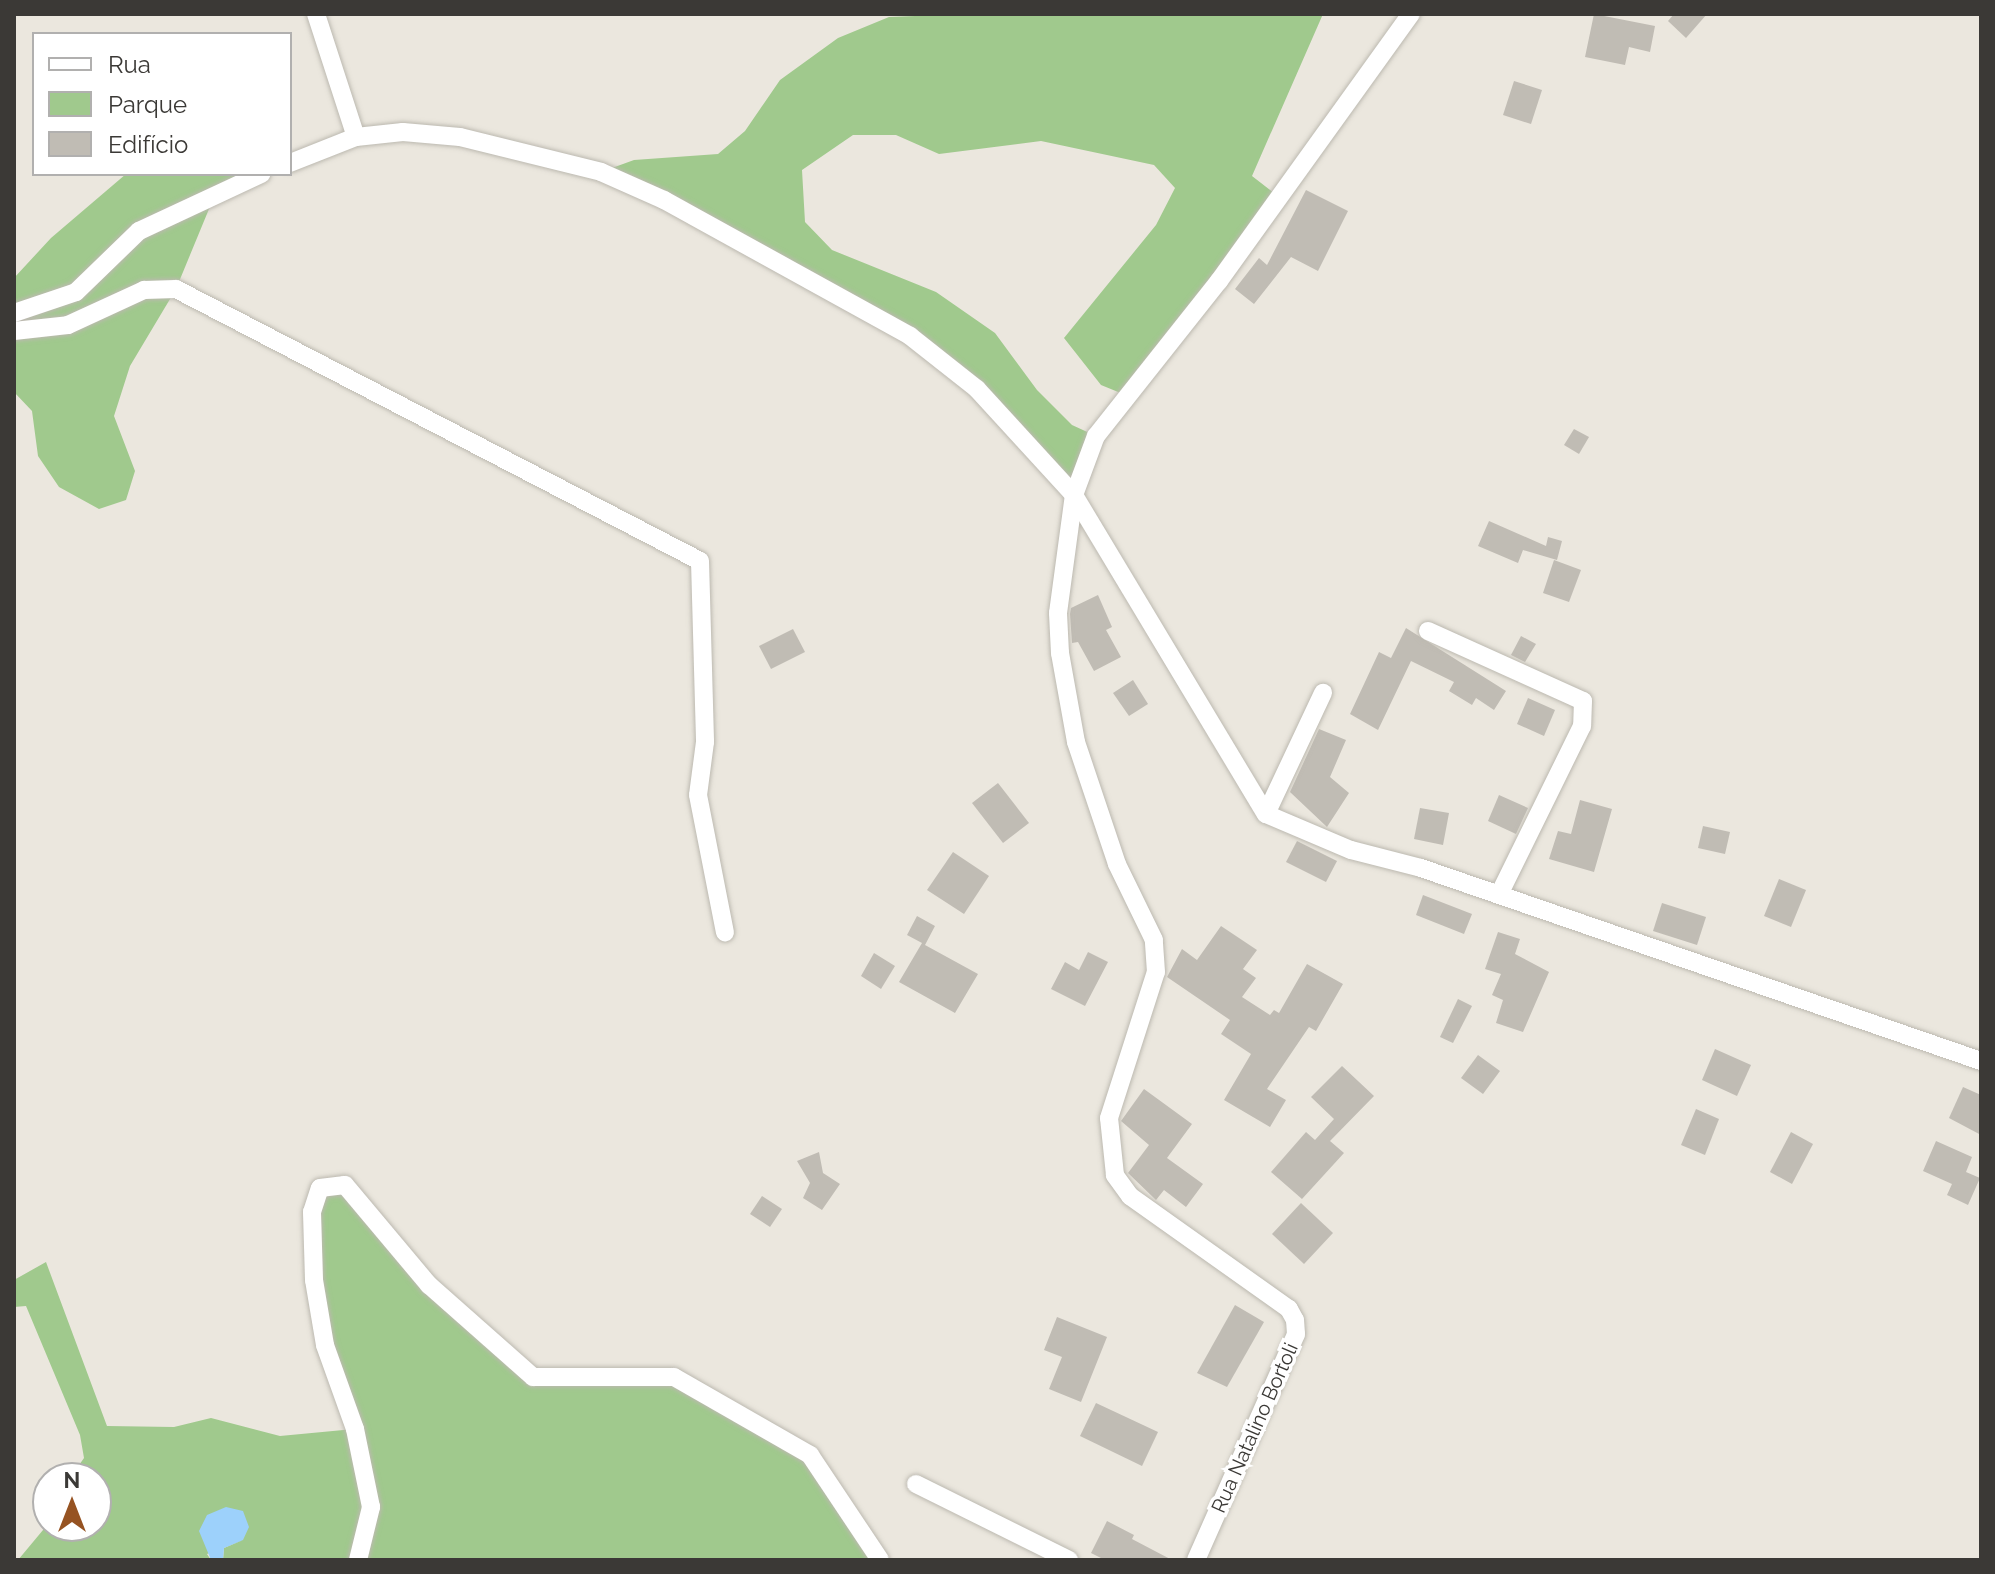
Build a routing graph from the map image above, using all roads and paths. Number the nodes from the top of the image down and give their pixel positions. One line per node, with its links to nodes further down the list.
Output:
1 (316, 14): 3 (street)
2 (1411, 14): 8 (street, Rua Natalino Bortoli)
3 (356, 137): 4 (street); 8 (street)
4 (292, 162)
5 (257, 176): 6 (street)
6 (14, 313)
7 (14, 331): 13 (street)
8 (1074, 495): 11 (street); 19 (street, Rua Natalino Bortoli)
9 (1428, 631): 12 (street)
10 (1323, 693): 11 (street)
11 (1266, 814): 12 (street)
12 (1499, 895): 14 (street)
13 (725, 932)
14 (1981, 1061)
15 (916, 1484): 18 (street)
16 (358, 1560): 17 (street)
17 (880, 1560)
18 (1069, 1560)
19 (1196, 1560)

